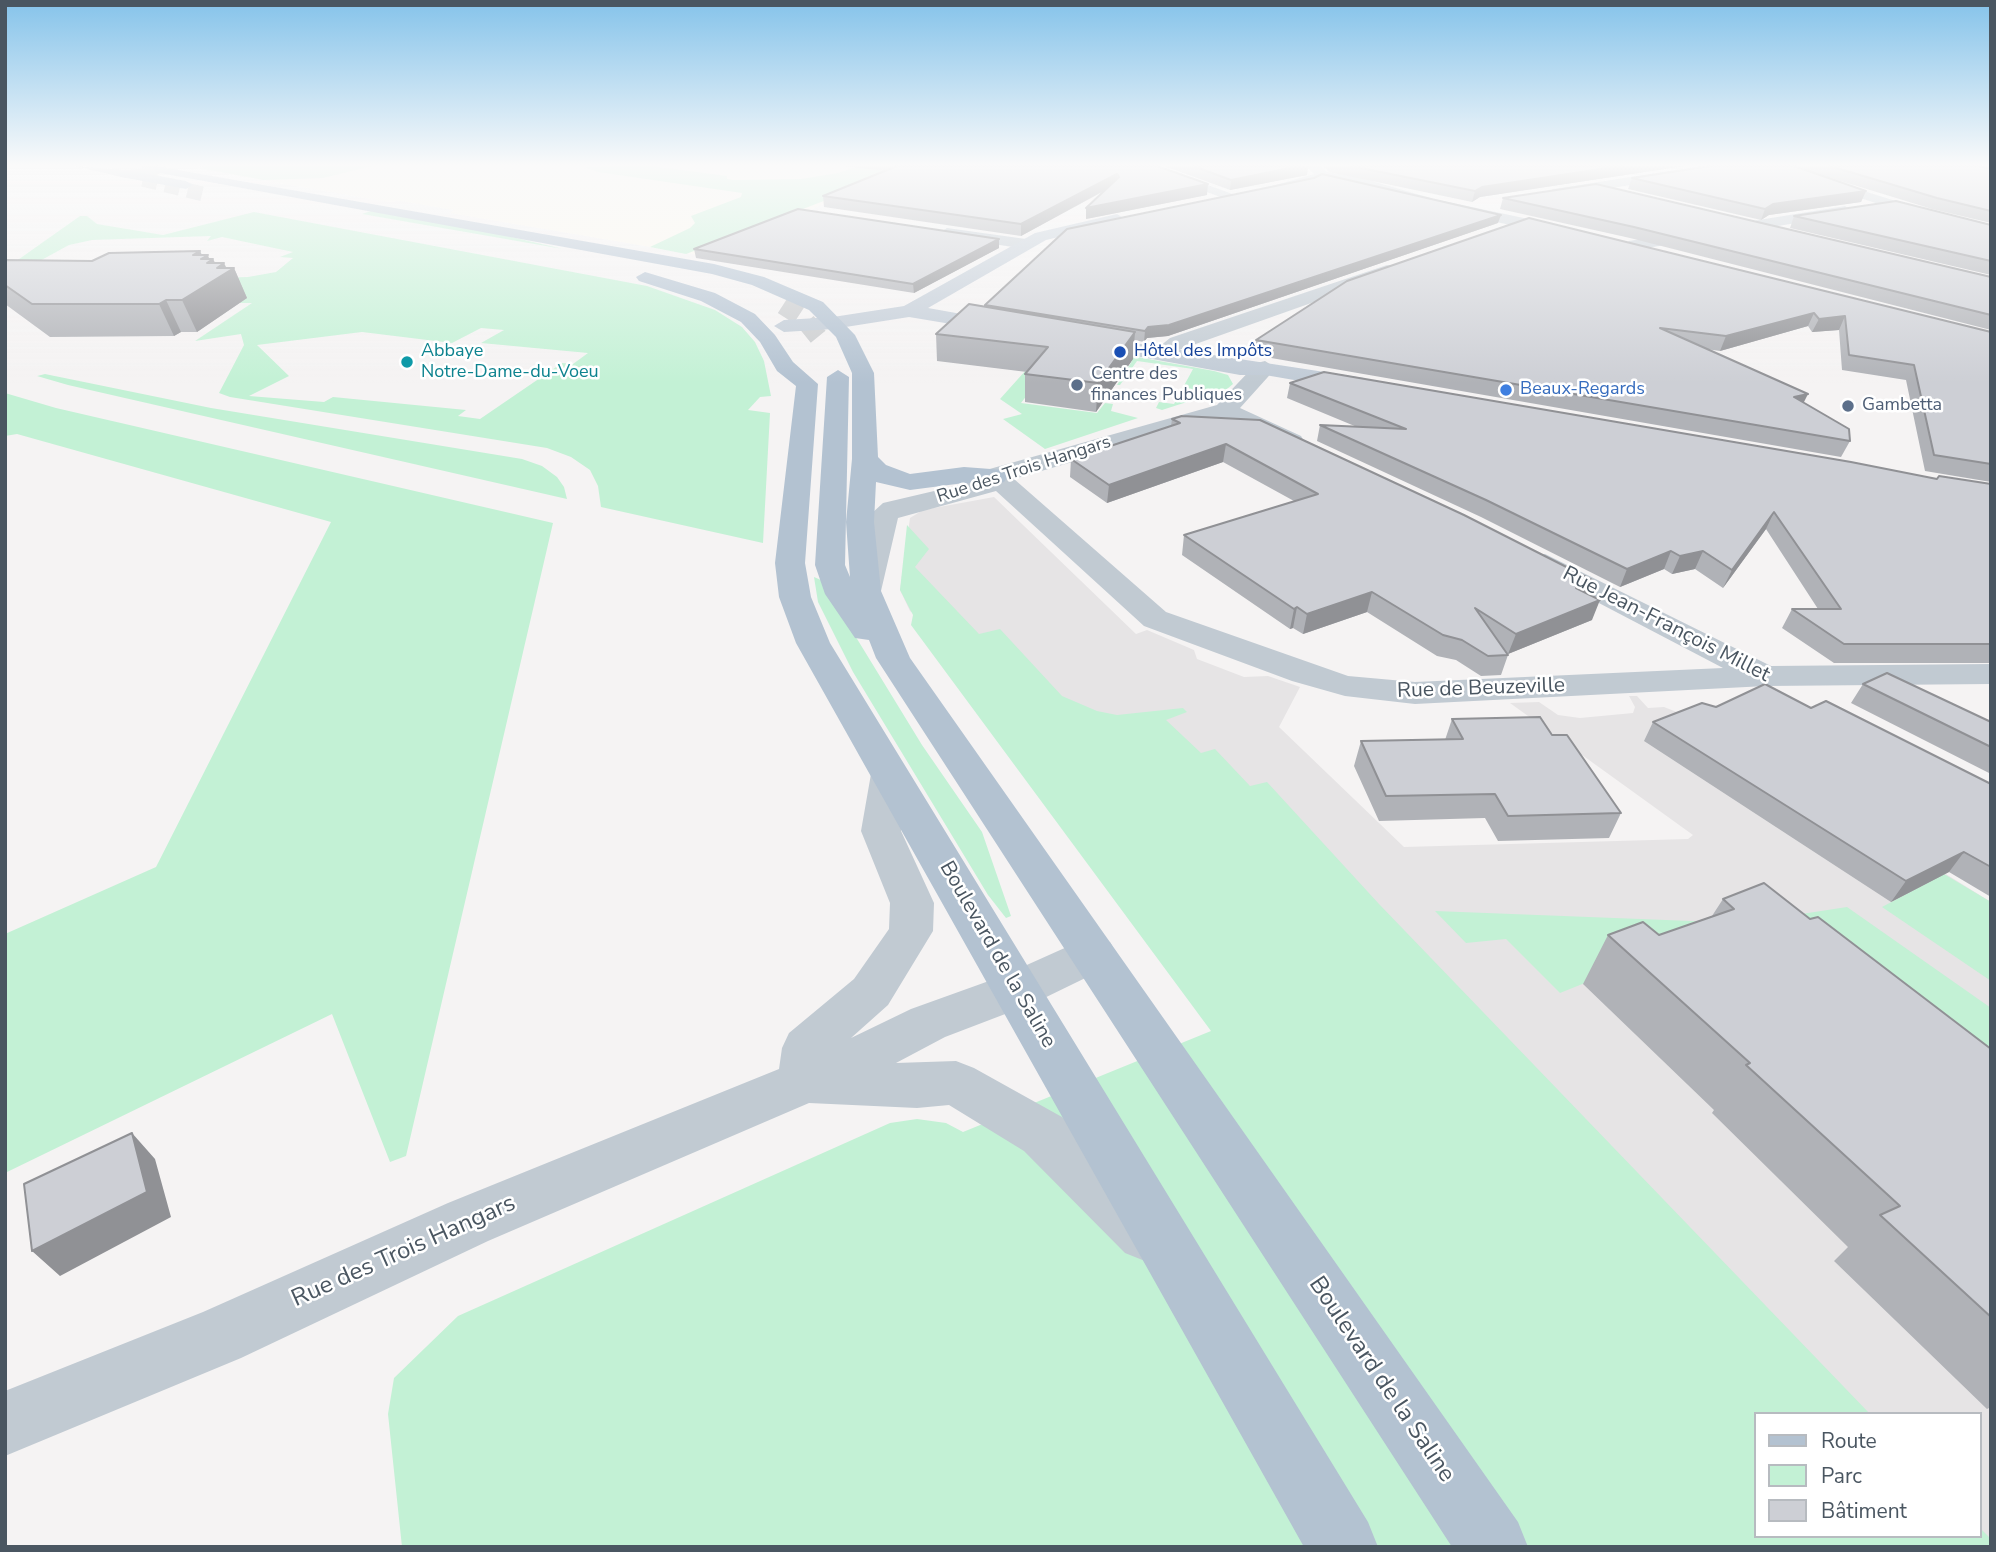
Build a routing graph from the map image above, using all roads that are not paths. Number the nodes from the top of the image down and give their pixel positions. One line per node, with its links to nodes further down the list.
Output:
1 (456, 238): 13 (main road)
2 (532, 238): 13 (main road)
3 (552, 238): 15 (main road)
4 (988, 238): 8 (street)
5 (1039, 238): 8 (main road)
6 (1675, 238): 9 (street)
7 (1609, 241): 9 (street)
8 (1026, 244): 12 (main road)
9 (1629, 246): 10 (street)
10 (1670, 257)
11 (1408, 262): 16 (street)
12 (915, 307): 14 (main road); 15 (main road)
13 (779, 323): 15 (main road); 15 (main road); 18 (main road)
14 (1026, 327)
15 (817, 336): 18 (main road, Boulevard de la Saline); 21 (main road, Boulevard de la Saline); 21 (main road, Boulevard de la Saline)
16 (1169, 348): 17 (main road); 17 (main road)
17 (1265, 368): 19 (main road); 20 (street)
18 (807, 384): 31 (main road, Boulevard de la Saline)
19 (1392, 390)
20 (1225, 410): 22 (street); 24 (street, Rue des Trois Hangars)
21 (849, 427): 23 (main road, Boulevard de la Saline); 27 (main road, Boulevard de la Saline)
22 (1311, 450)
23 (865, 459): 24 (main road); 26 (main road, Boulevard de la Saline)
24 (995, 476): 26 (street, Rue des Trois Hangars); 29 (street, Rue de Beuzeville)
25 (1520, 550): 29 (street, Rue Jean-François Millet)
26 (866, 591): 27 (main road, Boulevard de la Saline)
27 (893, 657): 32 (main road, Boulevard de la Saline)
28 (1991, 674): 29 (street, Rue de Beuzeville)
29 (1766, 676): 30 (street, Rue Jean-François Millet)
30 (1825, 707)
31 (890, 774): 33 (main road, Boulevard de la Saline); 34 (street)
32 (1094, 954): 33 (street, Rue des Trois Hangars); 38 (main road, Boulevard de la Saline)
33 (1017, 990): 34 (street, Rue des Trois Hangars); 35 (main road, Boulevard de la Saline)
34 (803, 1082): 35 (street); 36 (street, Rue des Trois Hangars)
35 (1180, 1269): 37 (main road, Boulevard de la Saline)
36 (5, 1424)
37 (1343, 1547)
38 (1493, 1547)

